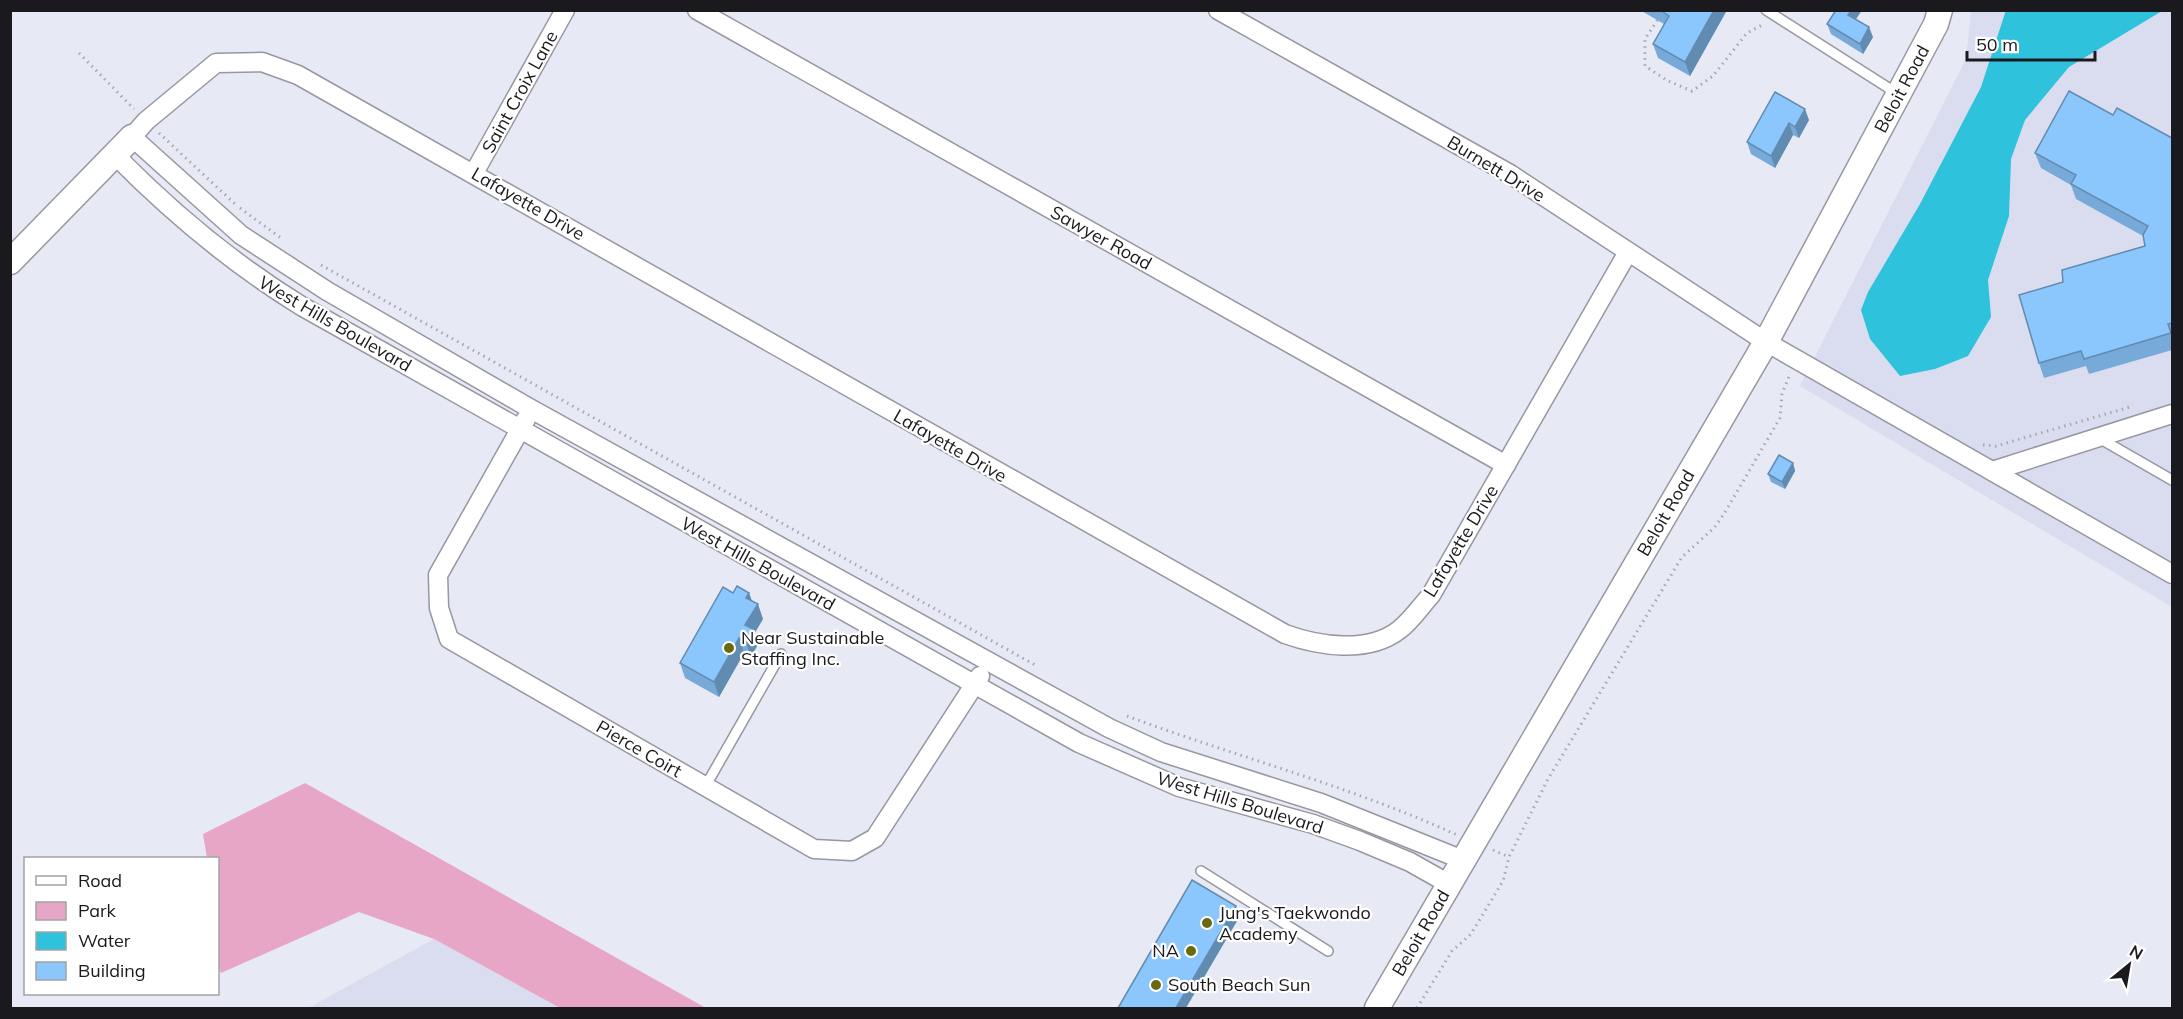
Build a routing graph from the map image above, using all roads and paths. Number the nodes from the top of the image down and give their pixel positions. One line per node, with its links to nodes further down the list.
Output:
1 (565, 10): 12 (street, Saint Croix Lane)
2 (697, 10): 25 (street, Sawyer Road)
3 (1218, 10): 14 (street, Burnett Drive)
4 (1664, 10): 7 (path)
5 (1766, 10): 7 (lane)
6 (1940, 10): 9 (main road, Beloit Road)
7 (1778, 17): 9 (lane)
8 (79, 53): 10 (path)
9 (1899, 94): 17 (main road, Beloit Road)
10 (139, 129): 11 (main road); 12 (street, Lafayette Drive); 13 (path); 20 (street, West Hills Boulevard)
11 (115, 155): 16 (main road); 22 (street, West Hills Boulevard)
12 (474, 173): 25 (street, Lafayette Drive)
13 (286, 242)
14 (1628, 252): 17 (street, Burnett Drive); 25 (street, Lafayette Drive)
15 (314, 261): 31 (path)
16 (10, 262)
17 (1766, 342): 18 (street, Burnett Drive); 35 (main road, Beloit Road)
18 (1796, 359): 26 (street, Burnett Drive); 36 (path)
19 (2131, 407): 24 (path)
20 (531, 409): 22 (street, Pierce Coirt); 30 (street, West Hills Boulevard)
21 (2170, 417): 23 (street)
22 (520, 430): 32 (street, West Hills Boulevard); 34 (street, Pierce Coirt)
23 (2099, 438): 26 (street); 27 (lane)
24 (1981, 445)
25 (1506, 465)
26 (1992, 471): 28 (street, Burnett Drive)
27 (2172, 480)
28 (2172, 574)
29 (781, 654): 34 (lane)
30 (990, 663): 32 (street, Pierce Coirt); 35 (street, West Hills Boulevard)
31 (1039, 668)
32 (975, 685): 34 (street, Pierce Coirt); 38 (street, West Hills Boulevard)
33 (1122, 714): 35 (path)
34 (705, 787)
35 (1468, 851): 36 (path); 38 (main road, Beloit Road)
36 (1509, 857): 41 (path)
37 (1201, 872): 39 (lane)
38 (1449, 884): 40 (main road, Beloit Road)
39 (1328, 951)
40 (1377, 1008)
41 (1417, 1008)

